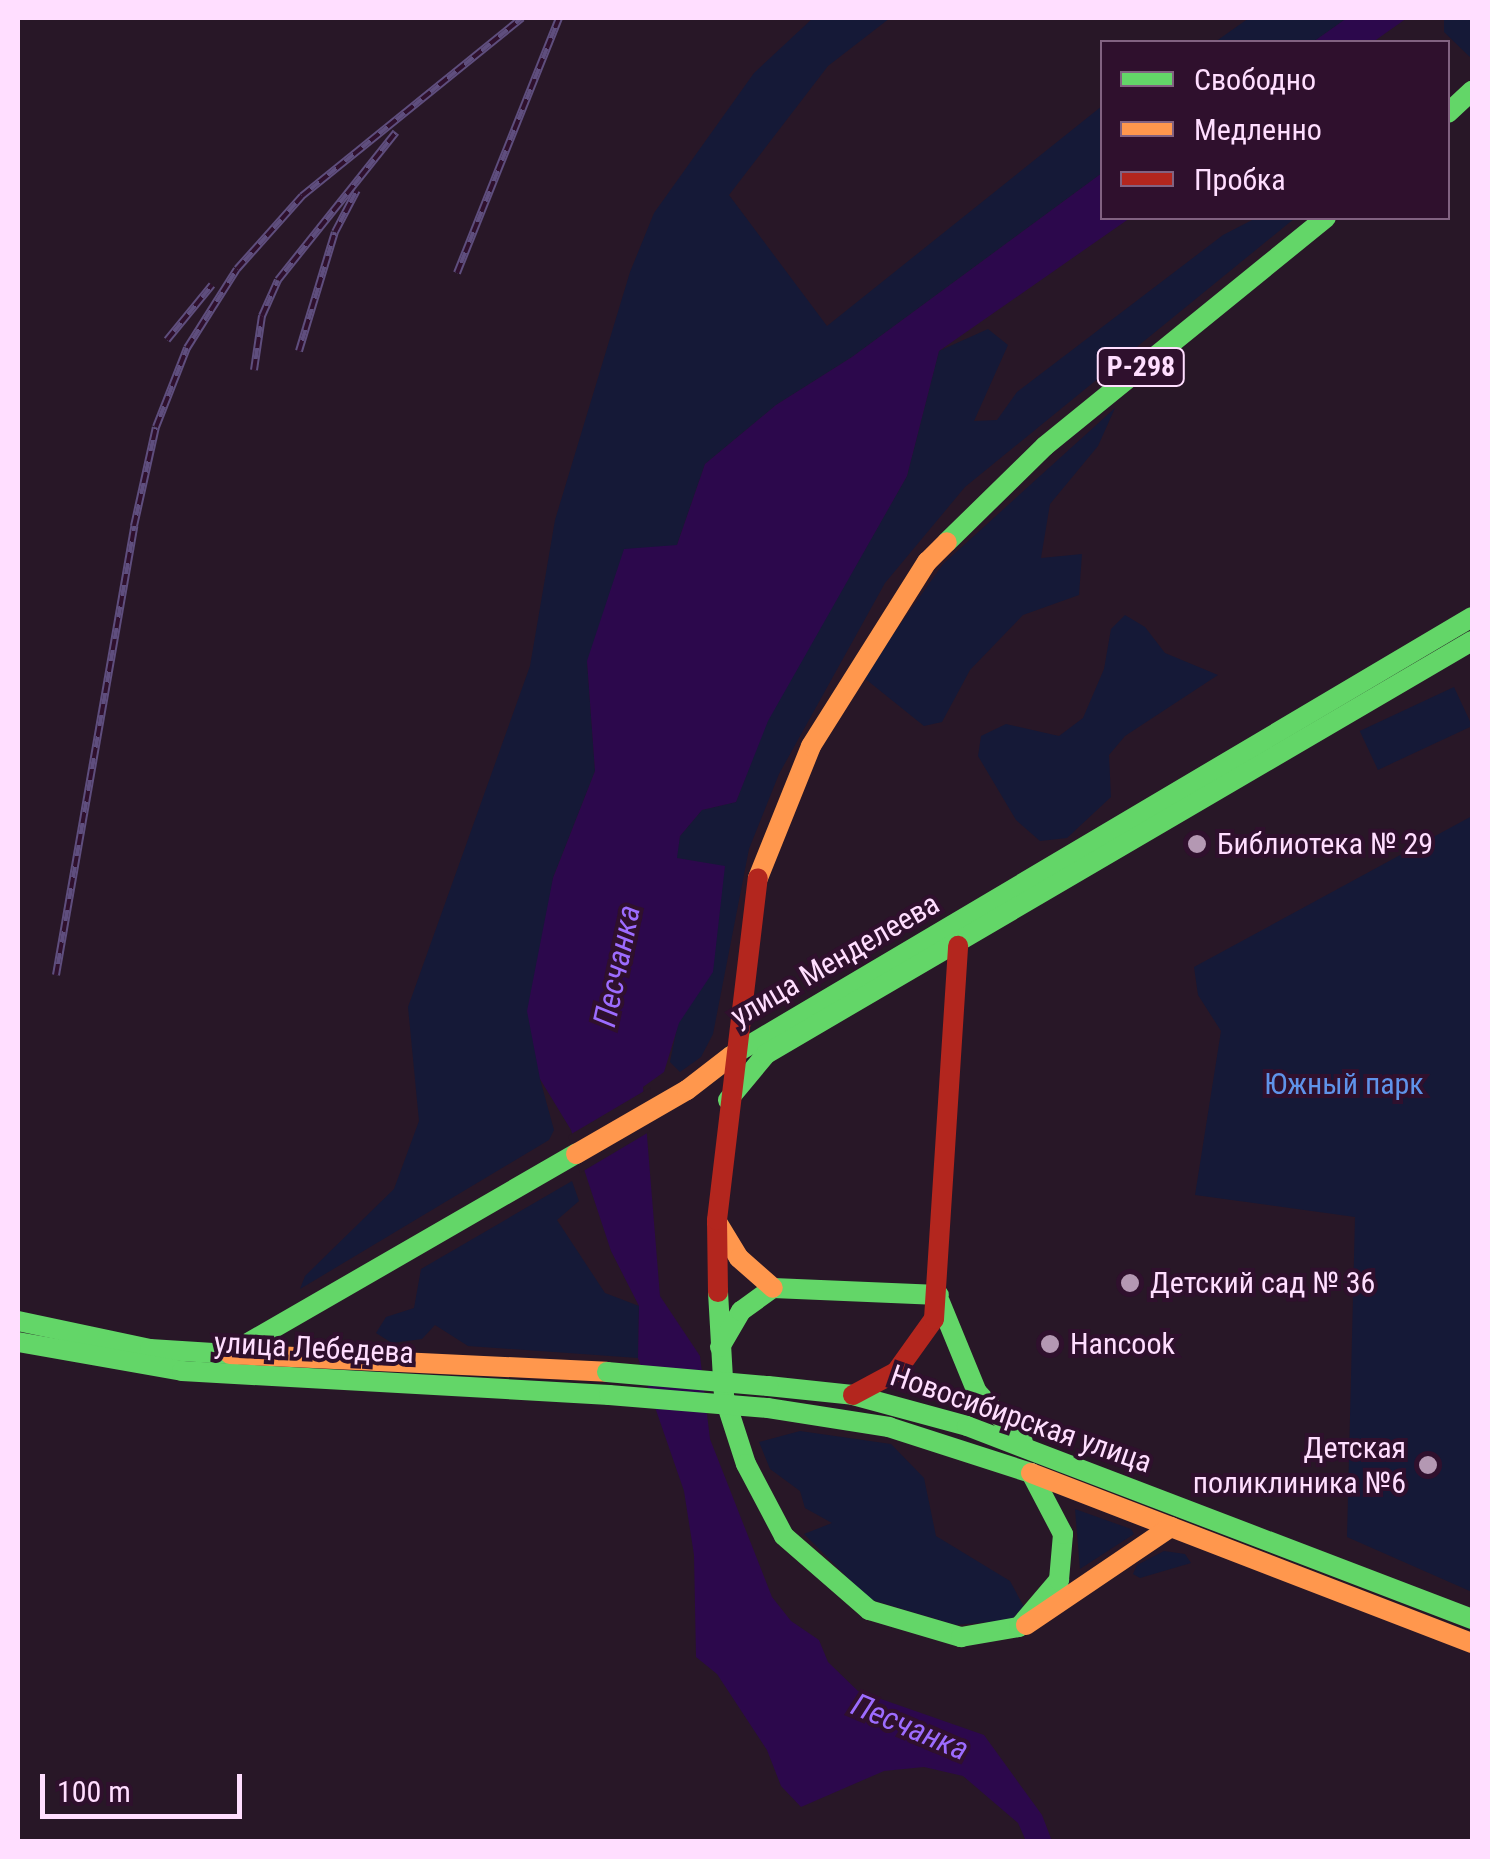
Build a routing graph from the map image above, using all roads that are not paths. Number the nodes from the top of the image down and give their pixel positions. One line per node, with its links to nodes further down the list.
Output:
1 (1472, 92): 2 (main road)
2 (1450, 111)
3 (1324, 220): 9 (main road, Р-298)
4 (1472, 617): 6 (main road, улица Менделеева)
5 (1472, 641): 6 (main road, улица Менделеева)
6 (1295, 734): 7 (main road, улица Менделеева); 9 (main road, улица Менделеева)
7 (958, 946): 8 (main road, улица Менделеева); 13 (main road)
8 (766, 1054): 9 (main road, улица Менделеева); 10 (main road, улица Менделеева)
9 (730, 1065): 10 (main road); 17 (main road, улица Менделеева)
10 (725, 1104): 11 (main road)
11 (716, 1220): 12 (main road); 16 (main road)
12 (772, 1288): 13 (main road); 16 (main road)
13 (939, 1295): 19 (main road); 21 (main road)
14 (18, 1321): 17 (main road, улица Лебедева)
15 (18, 1342): 20 (main road, улица Лебедева, bridge)
16 (719, 1350): 25 (main road)
17 (229, 1354): 18 (main road, улица Лебедева, bridge)
18 (768, 1386): 19 (main road, Новосибирская улица)
19 (853, 1395): 21 (main road, Новосибирская улица)
20 (768, 1408): 22 (main road, Новосибирская улица)
21 (1032, 1450): 24 (main road, Новосибирская улица)
22 (1032, 1473): 23 (main road, Новосибирская улица); 25 (main road)
23 (1171, 1527): 25 (main road); 26 (main road, Новосибирская улица)
24 (1472, 1619)
25 (1019, 1627)
26 (1472, 1643)

